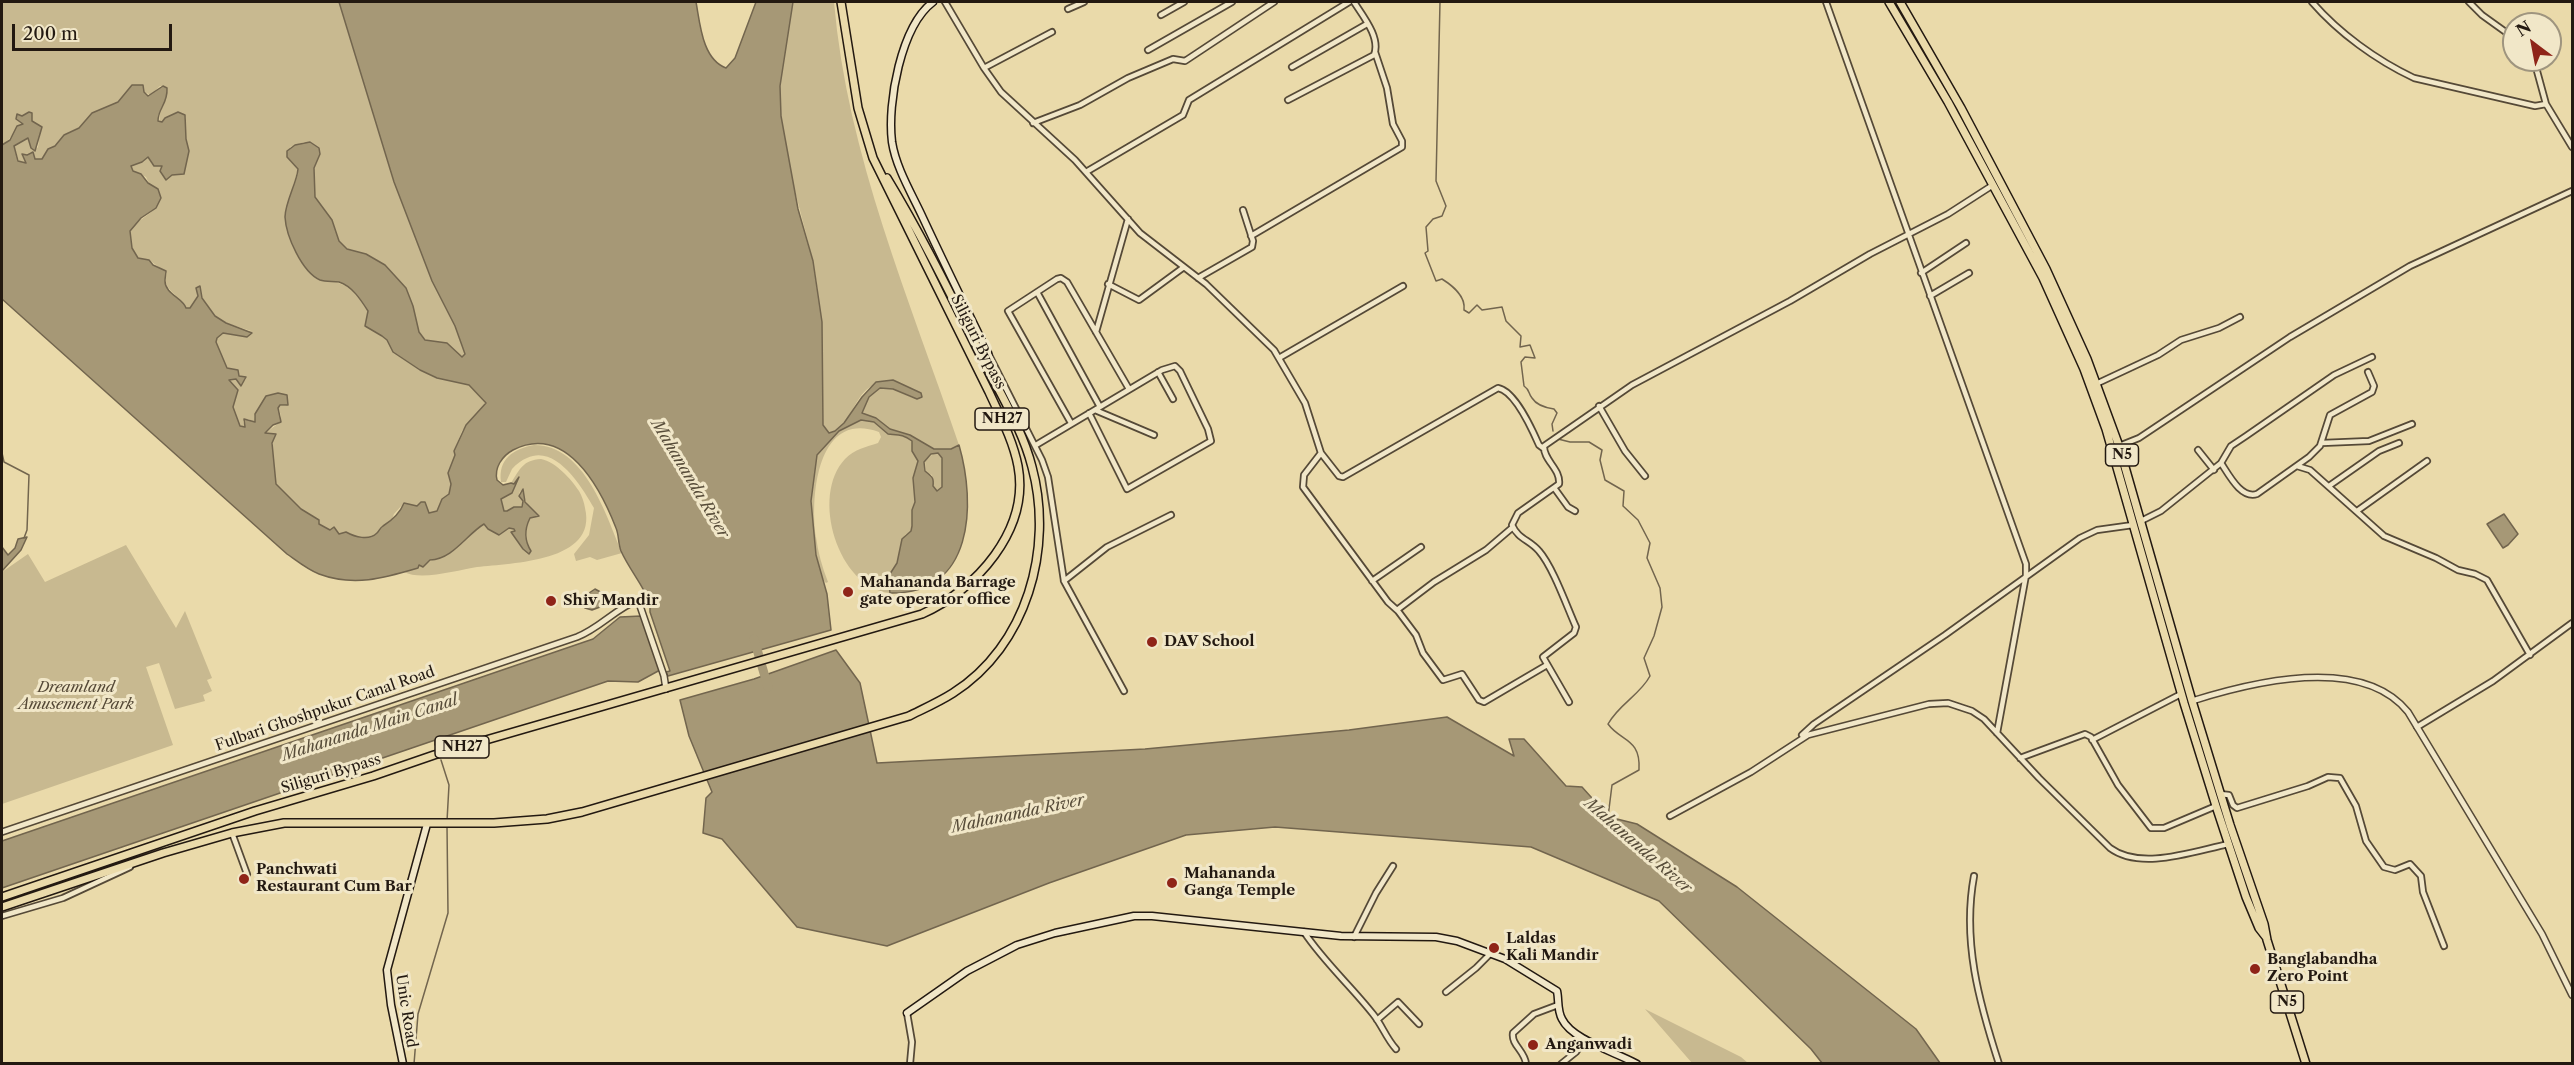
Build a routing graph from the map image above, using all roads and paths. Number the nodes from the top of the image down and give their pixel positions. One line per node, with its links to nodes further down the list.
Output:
1 (841, 2): 26 (highway, Siliguri Bypass / NH27)
2 (933, 2): 47 (main road)
3 (945, 2): 22 (street)
4 (1084, 2): 14 (street)
5 (1184, 2): 15 (street)
6 (1232, 2): 19 (street)
7 (1274, 2): 27 (street)
8 (1351, 2): 16 (street); 29 (street)
9 (1826, 2): 34 (street)
10 (1889, 2): 30 (highway, N5)
11 (1900, 2): 53 (highway, N5)
12 (2312, 2): 25 (street)
13 (2469, 2): 17 (street)
14 (1068, 9)
15 (1161, 15)
16 (1367, 24): 20 (street); 21 (street)
17 (2502, 29)
18 (1052, 32): 22 (street)
19 (1148, 50)
20 (1375, 52): 24 (street); 35 (street)
21 (1292, 67)
22 (984, 68): 27 (street)
23 (2537, 72): 25 (street)
24 (1288, 100)
25 (2546, 104): 28 (street)
26 (863, 123): 50 (highway, NH27); 92 (highway, Siliguri Bypass / NH27)
27 (1033, 123): 29 (street)
28 (2572, 147)
29 (1086, 172): 33 (street)
30 (1993, 185): 34 (street); 81 (highway, N5)
31 (2572, 191): 66 (street)
32 (1243, 210): 35 (street)
33 (1128, 219): 37 (street); 41 (street)
34 (1908, 235): 38 (street); 56 (street)
35 (1251, 236): 40 (street)
36 (1966, 243): 38 (street)
37 (1184, 267): 40 (street); 41 (street)
38 (1921, 273): 44 (street)
39 (1969, 273): 44 (street)
40 (1198, 278): 49 (street)
41 (1108, 284): 46 (street)
42 (1403, 286): 49 (street)
43 (1037, 292): 46 (street); 57 (street); 60 (street)
44 (1930, 296): 84 (street)
45 (2240, 316): 53 (street)
46 (1096, 332): 54 (street)
47 (988, 353): 50 (main road); 65 (street)
48 (2372, 357): 71 (street)
49 (1279, 358): 69 (street)
50 (988, 370): 105 (highway, NH27)
51 (1158, 372): 54 (street); 55 (street); 59 (street)
52 (2368, 372): 63 (street)
53 (2096, 384): 66 (highway, N5)
54 (1129, 389): 57 (street)
55 (1173, 399)
56 (1599, 406): 67 (street); 74 (street)
57 (1100, 407): 58 (street)
58 (1095, 410): 59 (street); 62 (street)
59 (1089, 413): 60 (street)
60 (1071, 423): 65 (street)
61 (2412, 424): 63 (street)
62 (1154, 435)
63 (2322, 443): 72 (street)
64 (2399, 443): 75 (street)
65 (1036, 445): 85 (street)
66 (2119, 446): 80 (highway, N5)
67 (1543, 448): 69 (street); 76 (street)
68 (2198, 450): 73 (street)
69 (1322, 453): 86 (street)
70 (2427, 461): 78 (street)
71 (2221, 463): 72 (street); 73 (street)
72 (2297, 466): 75 (street)
73 (2214, 470): 80 (street)
74 (1645, 476)
75 (2329, 486): 78 (street)
76 (1555, 489): 77 (street); 82 (street)
77 (1575, 511)
78 (2357, 511): 90 (street)
79 (1171, 515): 85 (street)
80 (2141, 519): 81 (highway); 89 (highway, N5)
81 (2133, 522): 84 (street); 89 (highway, N5)
82 (1513, 527): 87 (street); 91 (street)
83 (1421, 547): 86 (street)
84 (2026, 575): 98 (street); 100 (street)
85 (1064, 581): 93 (street)
86 (1372, 581): 87 (street)
87 (1397, 610): 91 (street)
88 (2572, 623): 90 (street)
89 (2171, 644): 94 (highway, N5); 96 (highway, N5)
90 (2530, 655): 97 (street)
91 (1547, 665): 95 (street)
92 (668, 688): 107 (street, Fulbari Ghoshpukur Canal Road); 114 (highway, Siliguri Bypass / NH27)
93 (1124, 691)
94 (2181, 694): 96 (highway, N5); 99 (street)
95 (1569, 702)
96 (2188, 702): 97 (street); 102 (highway, N5); 103 (highway, N5)
97 (2417, 727): 123 (street)
98 (1997, 733): 100 (street); 101 (street)
99 (2092, 740): 101 (street); 103 (street)
100 (1796, 742): 104 (street)
101 (2019, 758): 109 (street)
102 (2220, 794): 106 (highway, N5); 120 (street)
103 (2216, 806): 106 (highway, N5)
104 (1670, 816)
105 (431, 824): 108 (highway); 130 (main road, Unic Road)
106 (2227, 826): 109 (highway, N5); 119 (highway, N5)
107 (2, 832)
108 (232, 833): 110 (highway); 112 (street)
109 (2229, 844): 119 (highway, N5)
110 (141, 861): 115 (highway); 116 (street)
111 (1393, 866): 118 (street)
112 (248, 874)
113 (1974, 876): 135 (street)
114 (2, 897)
115 (2, 907)
116 (2, 916)
117 (1304, 932): 118 (main road); 125 (main road); 126 (street)
118 (1354, 936): 121 (main road)
119 (2267, 940): 136 (highway, N5)
120 (2444, 946)
121 (1491, 953): 122 (street); 124 (main road)
122 (1446, 992)
123 (2572, 995)
124 (1558, 1005): 128 (main road); 132 (street)
125 (907, 1013): 131 (street)
126 (1377, 1020): 127 (street); 129 (street)
127 (1419, 1024)
128 (1585, 1039): 133 (street); 134 (main road)
129 (1396, 1049)
130 (403, 1064)
131 (910, 1064)
132 (1526, 1064)
133 (1561, 1064)
134 (1637, 1064)
135 (1999, 1064)
136 (2306, 1064)

